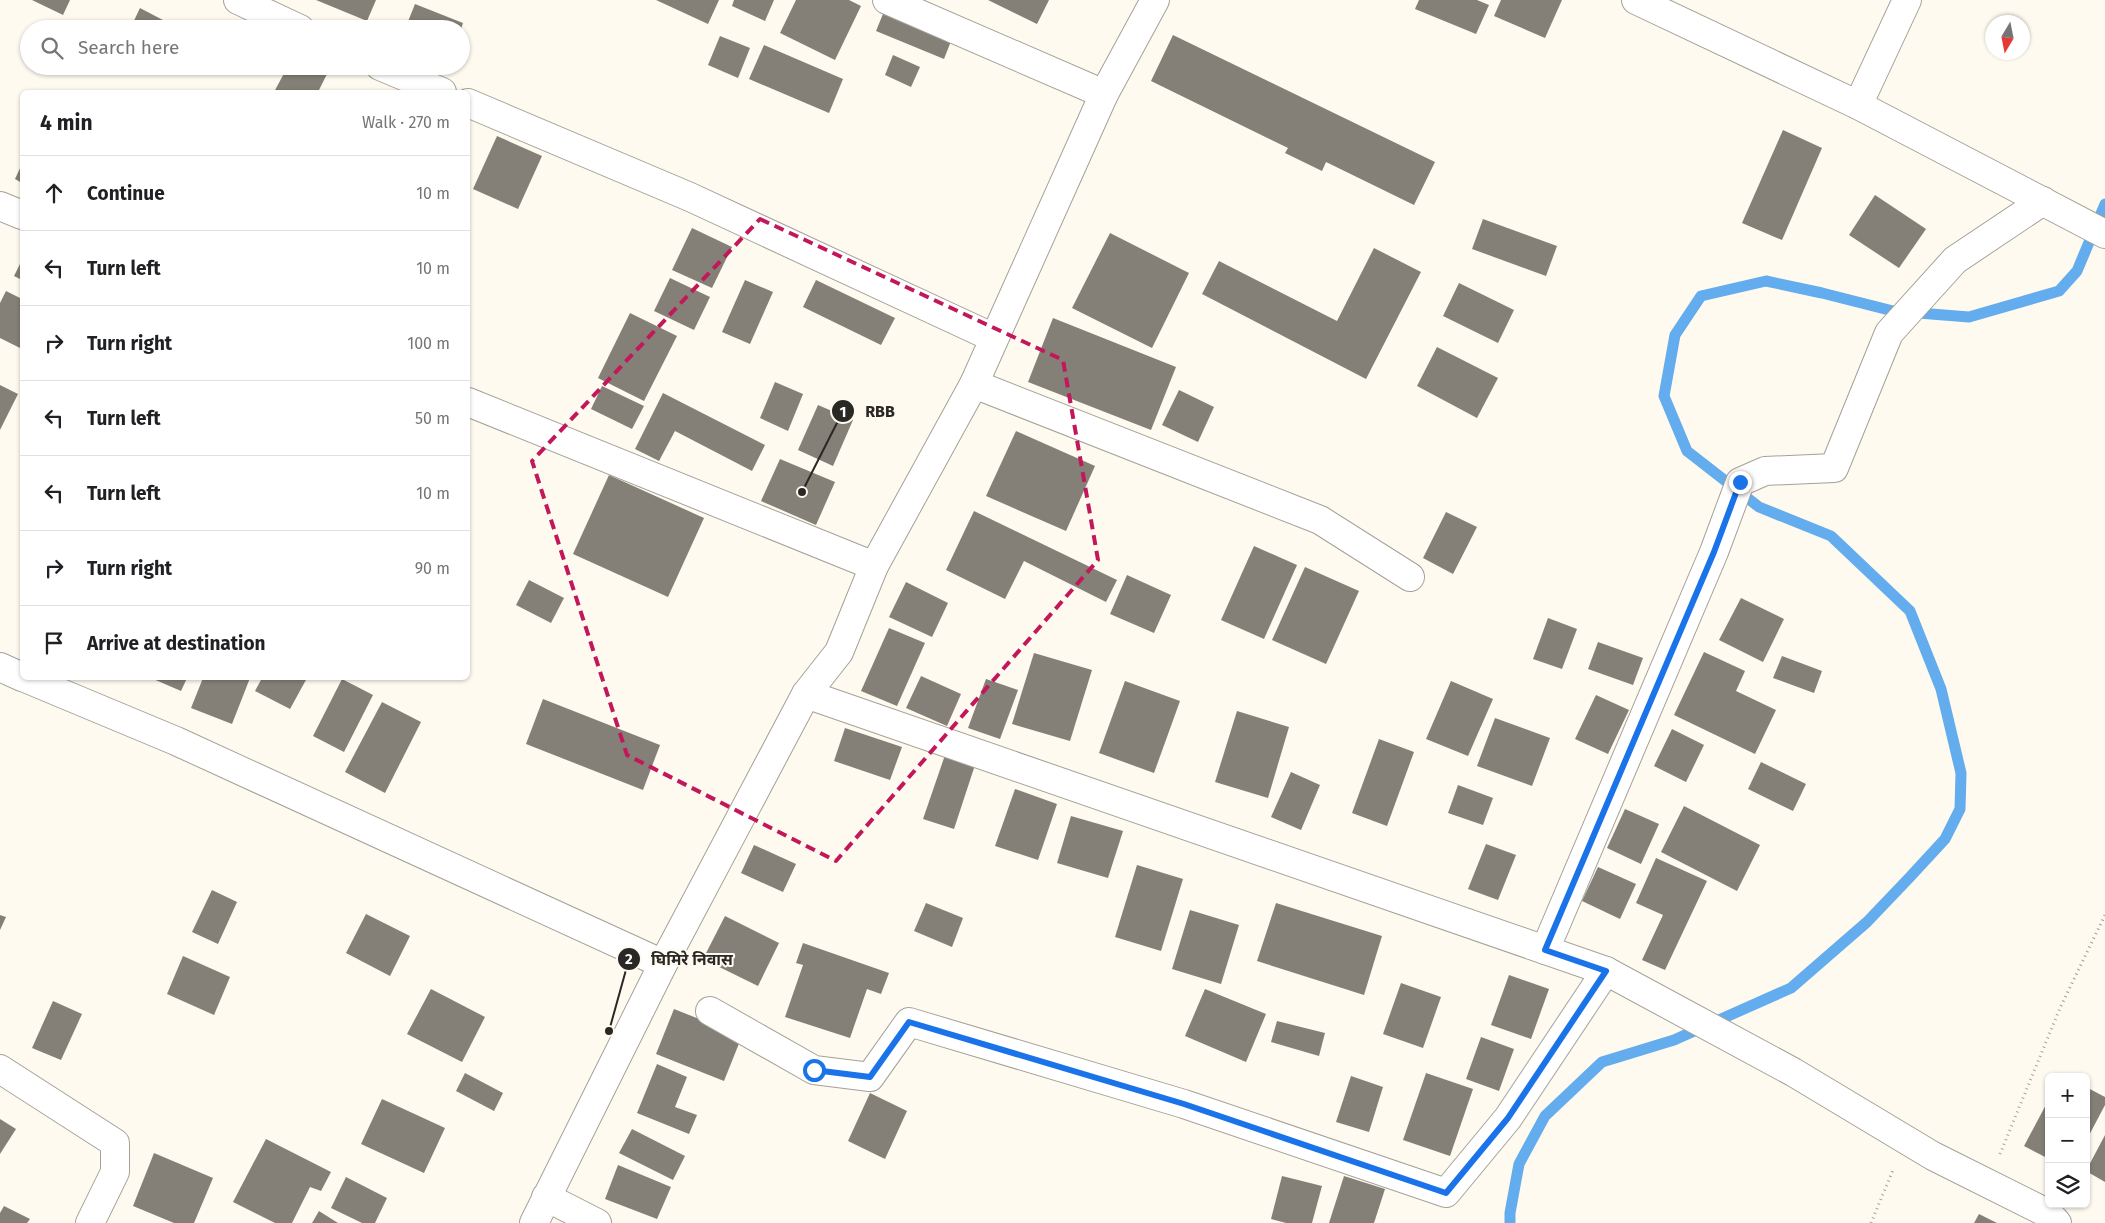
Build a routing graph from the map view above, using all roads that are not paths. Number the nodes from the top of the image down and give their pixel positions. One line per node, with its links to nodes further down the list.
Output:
1 (238, 0): 6 (street)
2 (887, 0): 9 (street)
3 (1155, 0): 9 (street)
4 (1636, 0): 11 (street)
5 (1907, 0): 11 (street)
6 (281, 20)
7 (401, 75): 8 (street)
8 (437, 90)
9 (1104, 94): 16 (street)
10 (470, 104): 16 (street)
11 (1858, 105): 12 (street)
12 (2043, 201): 15 (street); 25 (street)
13 (0, 206): 14 (street)
14 (20, 214)
15 (2105, 234)
16 (994, 338): 17 (street)
17 (974, 384): 19 (street); 20 (street)
18 (470, 403): 19 (street)
19 (874, 566): 24 (street)
20 (1410, 577)
21 (0, 667): 22 (street)
22 (20, 675)
23 (31, 680): 26 (street)
24 (806, 694): 25 (street); 26 (street)
25 (1545, 950): 27 (street)
26 (664, 964): 30 (street)
27 (1606, 971): 28 (street); 34 (street)
28 (710, 1012)
29 (0, 1069): 31 (street)
30 (546, 1197): 32 (street); 33 (street)
31 (90, 1223)
32 (534, 1223)
33 (597, 1223)
34 (2056, 1223)

